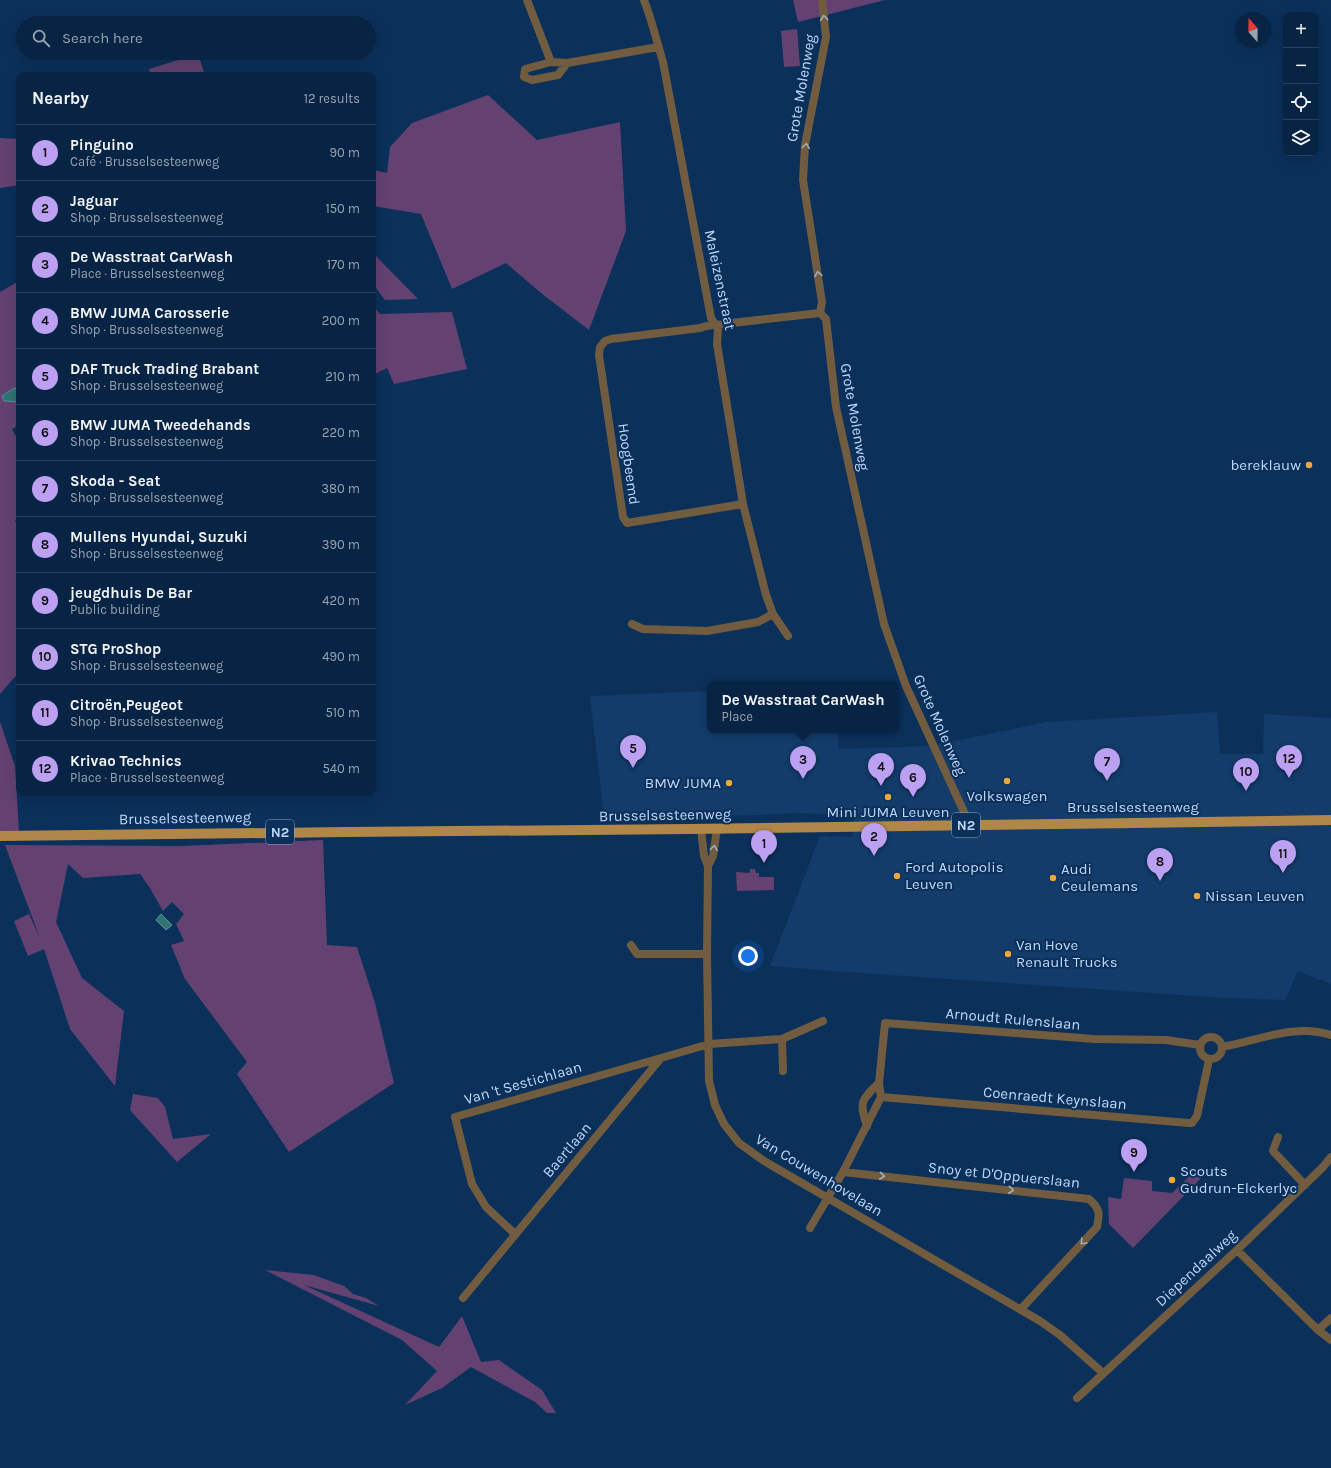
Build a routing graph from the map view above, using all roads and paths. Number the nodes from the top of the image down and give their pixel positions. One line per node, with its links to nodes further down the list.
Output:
1 (527, 0): 5 (street)
2 (644, 0): 4 (street, Maleizenstraat)
3 (822, 0): 7 (street, Grote Molenweg, one-way to 3)
4 (658, 47): 6 (street); 8 (street, Maleizenstraat)
5 (551, 62): 6 (street); 6 (street)
6 (567, 63)
7 (820, 313): 8 (street); 14 (street, Grote Molenweg)
8 (717, 326): 9 (street, Maleizenstraat); 9 (street, Hoogbeemd)
9 (743, 504): 10 (street, Maleizenstraat)
10 (773, 614): 11 (street); 12 (street, Maleizenstraat)
11 (632, 624)
12 (788, 636)
13 (1331, 820): 14 (main road, Brusselsesteenweg / N2)
14 (970, 825): 16 (main road, Brusselsesteenweg / N2)
15 (700, 829): 16 (main road, Brusselsesteenweg / N2); 17 (main road, Brusselsesteenweg / N2); 18 (street, Van Couwenhovelaan)
16 (717, 829): 18 (street, Van Couwenhovelaan, one-way to 16)
17 (0, 836)
18 (708, 866): 20 (street, Van Couwenhovelaan)
19 (631, 945): 20 (street)
20 (707, 954): 24 (street, Van Couwenhovelaan)
21 (823, 1020): 23 (street)
22 (1331, 1035): 26 (street)
23 (782, 1039): 24 (street); 29 (street)
24 (708, 1044): 27 (street); 37 (street, Van Couwenhovelaan)
25 (1200, 1045): 26 (street, Arnoudt Rulenslaan); 28 (street); 30 (street, Arnoudt Rulenslaan)
26 (1222, 1046): 28 (street)
27 (661, 1058): 39 (street, Baertlaan); 39 (street, Van 't Sestichlaan)
28 (1209, 1060): 31 (street, Coenraedt Keynslaan)
29 (783, 1071)
30 (879, 1083): 31 (street, Arnoudt Rulenslaan); 32 (street)
31 (881, 1097): 32 (street)
32 (867, 1126): 35 (street)
33 (1278, 1137): 36 (street)
34 (1331, 1157): 36 (street, Diependaalweg)
35 (843, 1172): 37 (street); 42 (street, Snoy et D'Oppuerslaan, one-way to 42)
36 (1306, 1185): 40 (street, Diependaalweg)
37 (827, 1198): 38 (street); 42 (street, Van Couwenhovelaan)
38 (810, 1228)
39 (515, 1234): 41 (street, Baertlaan)
40 (1237, 1250): 44 (street); 46 (street, Diependaalweg)
41 (464, 1298)
42 (1021, 1309): 46 (street, Van Couwenhovelaan)
43 (1331, 1318): 44 (street)
44 (1318, 1330): 45 (street)
45 (1331, 1340)
46 (1103, 1373): 47 (street, Diependaalweg)
47 (1076, 1398)

